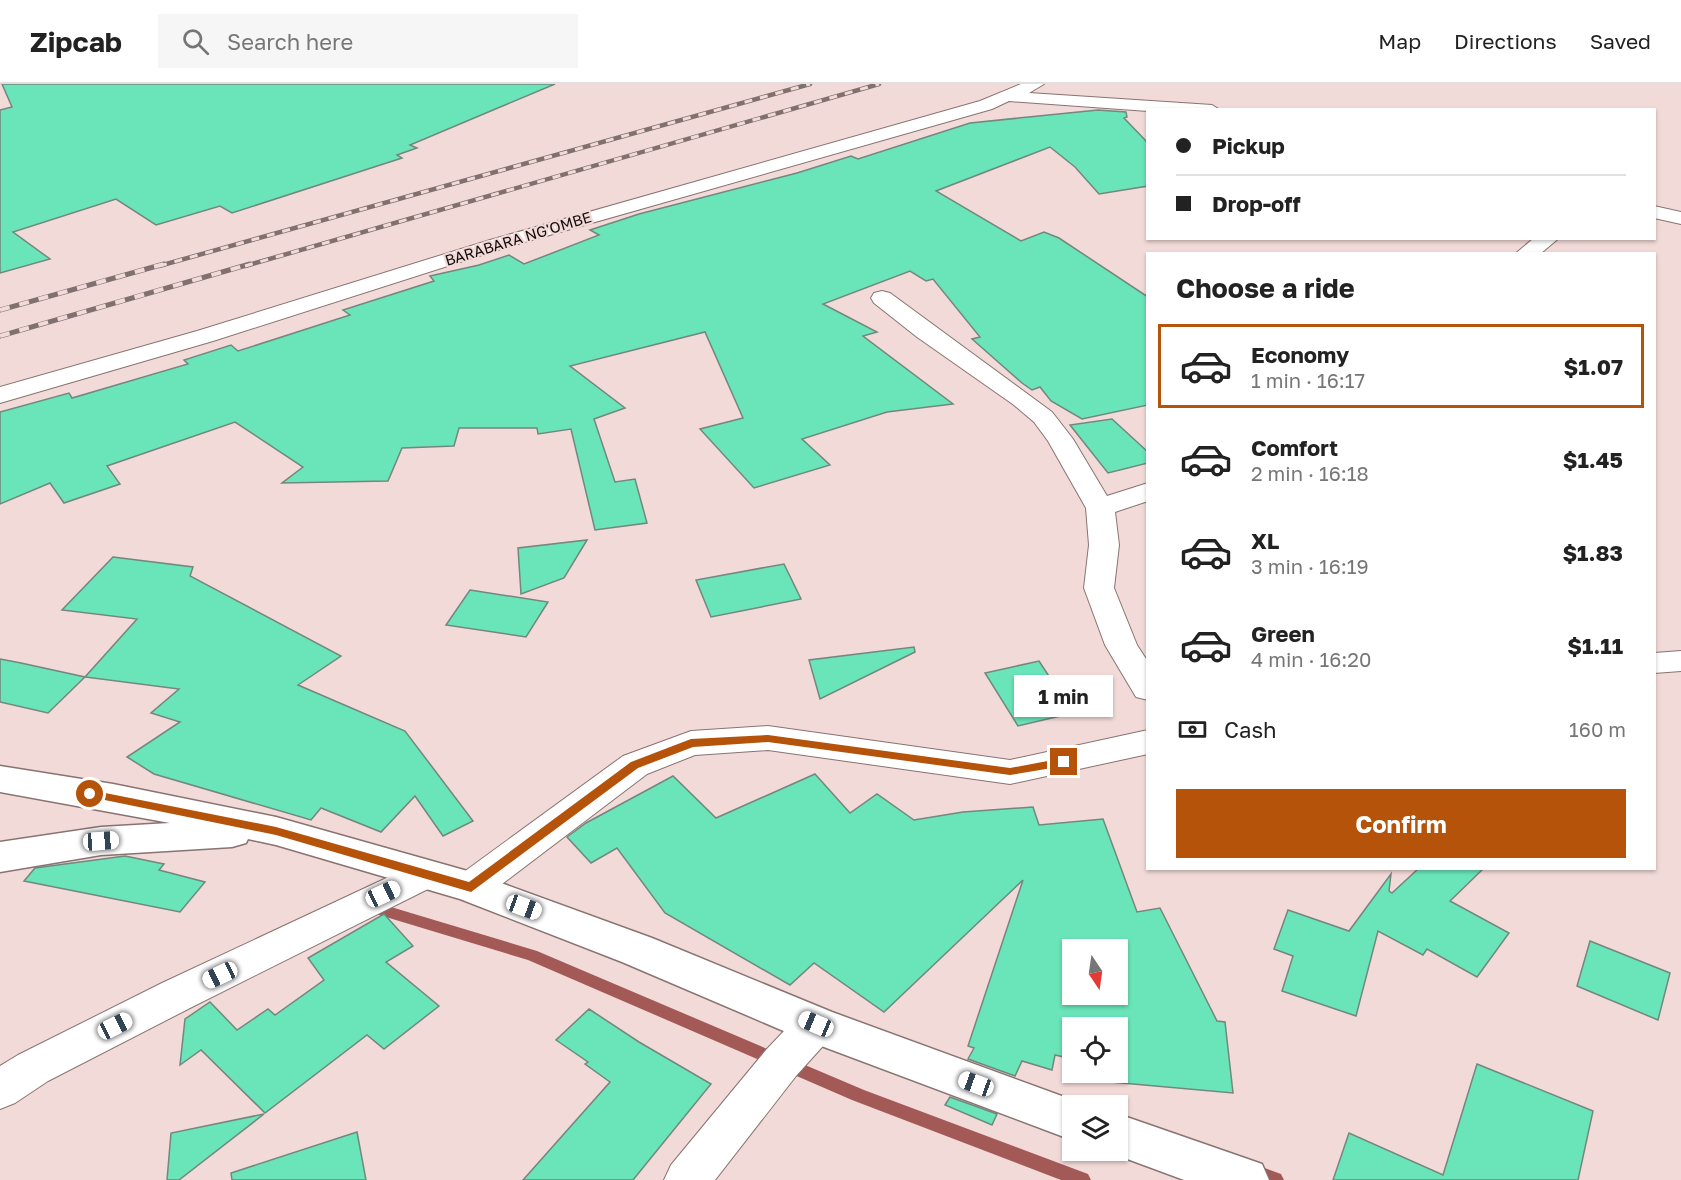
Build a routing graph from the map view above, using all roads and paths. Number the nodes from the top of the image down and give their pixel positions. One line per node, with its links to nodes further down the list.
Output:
1 (1036, 84): 2 (street, BARABARA NG'OMBE)
2 (1011, 97): 3 (street); 9 (street, BARABARA NG'OMBE)
3 (1181, 108)
4 (1656, 212): 5 (street)
5 (1681, 218)
6 (1546, 240): 7 (street)
7 (1528, 252)
8 (882, 298): 11 (street)
9 (0, 395)
10 (1146, 492): 11 (street)
11 (1100, 508): 14 (street)
12 (1681, 661): 13 (street)
13 (1656, 663)
14 (1146, 686)
15 (1146, 742): 20 (street)
16 (0, 779): 17 (main road)
17 (276, 831): 18 (main road); 19 (main road)
18 (0, 857)
19 (425, 874): 20 (main road); 22 (street)
20 (471, 887): 21 (main road)
21 (816, 1024): 23 (main road); 25 (street)
22 (0, 1090)
23 (1062, 1115)
24 (1128, 1139): 26 (main road)
25 (687, 1180)
26 (1245, 1180)

